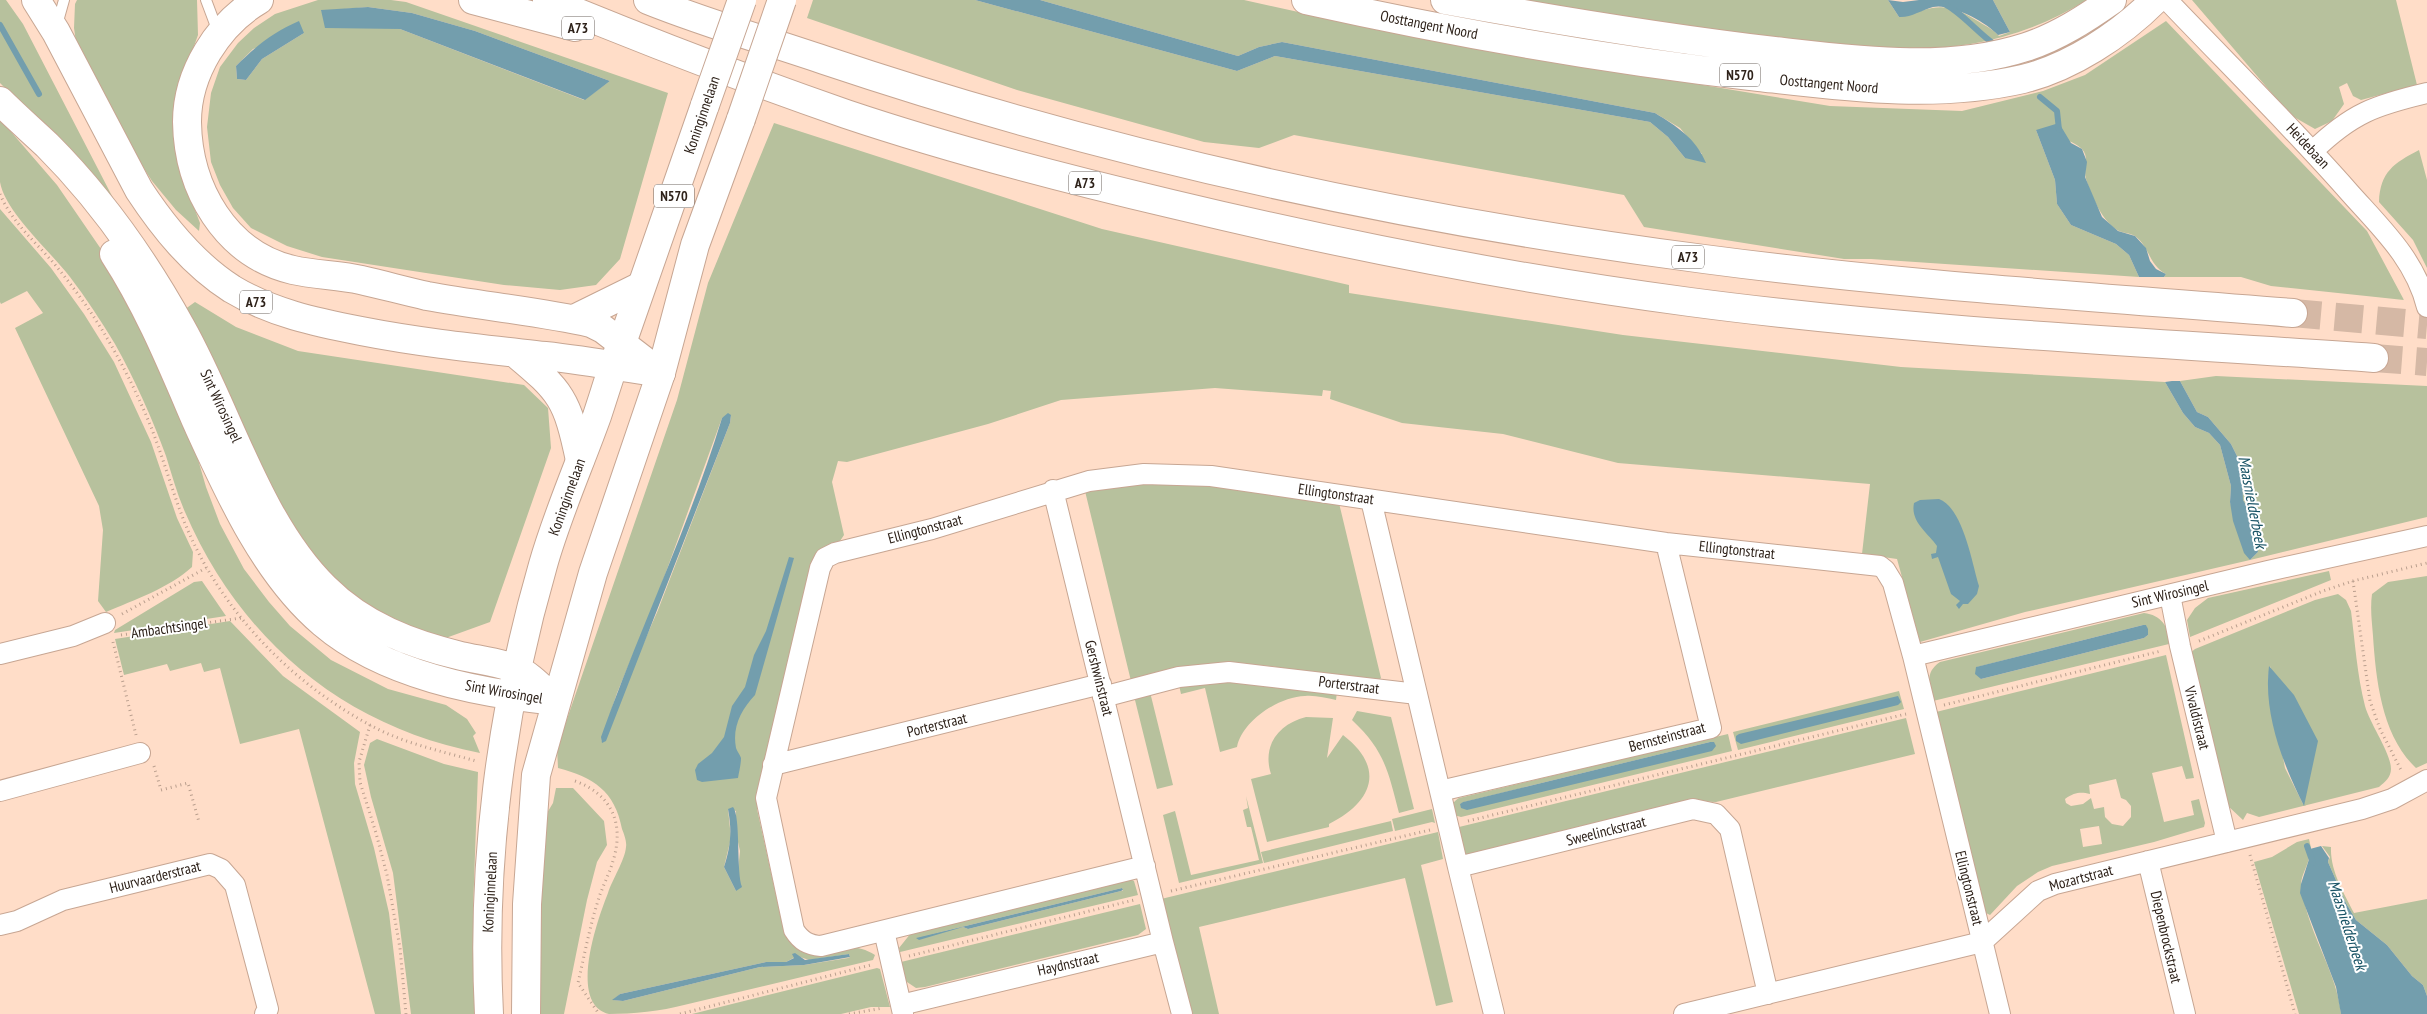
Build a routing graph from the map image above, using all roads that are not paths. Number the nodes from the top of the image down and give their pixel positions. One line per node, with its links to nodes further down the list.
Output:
1 (36, 0): 15 (main road, A73)
2 (64, 0): 15 (lane)
3 (206, 0): 16 (lane)
4 (259, 0): 16 (main road)
5 (473, 0): 17 (main road, A73)
6 (547, 0): 17 (main road, A73)
7 (648, 0): 24 (main road, A73)
8 (742, 0): 22 (main road, Koninginnelaan / N570, bridge)
9 (782, 0): 29 (main road, N570, bridge)
10 (1306, 0): 13 (main road, Oosttangent Noord / N570)
11 (1445, 0): 12 (main road, Oosttangent Noord / N570)
12 (2112, 0)
13 (2155, 0)
14 (2167, 0): 21 (street, Heidebaan)
15 (56, 32): 26 (main road, A73)
16 (219, 35): 25 (main road)
17 (683, 56): 28 (main road, A73)
18 (2427, 93): 21 (street)
19 (0, 100): 20 (main road, Sint Wirosingel)
20 (22, 123): 39 (main road, Sint Wirosingel); 42 (main road, Sint Wirosingel)
21 (2313, 151): 23 (street, Heidebaan)
22 (641, 286): 25 (main road); 27 (main road, Koninginnelaan / N570)
23 (2427, 306)
24 (2293, 313)
25 (574, 320): 27 (main road)
26 (515, 353): 27 (main road, A73); 30 (main road)
27 (617, 354): 29 (main road); 30 (main road, Koninginnelaan / N570)
28 (2374, 358)
29 (661, 373): 43 (main road, N570)
30 (580, 460): 39 (main road, Koninginnelaan / N570)
31 (1053, 490): 32 (street, Ellingtonstraat); 40 (street, Gershwinstraat); 45 (street, Ellingtonstraat)
32 (1370, 500): 34 (street, Ellingtonstraat); 41 (street)
33 (2427, 536): 35 (street, Sint Wirosingel)
34 (1666, 543): 38 (street, Ellingtonstraat); 48 (street, Bernsteinstraat)
35 (2170, 595): 38 (street, Sint Wirosingel); 49 (street, Vivaldistraat)
36 (105, 622): 37 (street)
37 (0, 654)
38 (1913, 656): 56 (street, Ellingtonstraat)
39 (517, 669): 42 (main road, Koninginnelaan); 43 (main road, Sint Wirosingel)
40 (1102, 691): 41 (street, Porterstraat); 45 (street, Porterstraat); 51 (street, Gershwinstraat)
41 (1417, 694): 48 (street)
42 (512, 696): 43 (main road, Sint Wirosingel); 61 (main road, Koninginnelaan)
43 (556, 701): 62 (main road)
44 (140, 753): 47 (street)
45 (773, 765): 54 (street, Ellingtonstraat)
46 (2421, 784): 49 (street, Mozartstraat)
47 (0, 791)
48 (1440, 792): 52 (street)
49 (2236, 840): 50 (street, Mozartstraat)
50 (2148, 861): 56 (street, Mozartstraat); 67 (street, Diepenbrockstraat)
51 (1145, 866): 54 (street); 55 (street, Gershwinstraat)
52 (1458, 867): 57 (street, Sweelinckstraat); 64 (street)
53 (0, 925): 60 (street, Huurvaarderstraat)
54 (884, 931): 58 (street)
55 (1163, 942): 58 (street, Haydnstraat); 63 (street)
56 (1982, 942): 57 (street, Mozartstraat); 66 (street, Ellingtonstraat)
57 (1768, 994): 59 (street, Mozartstraat)
58 (902, 1009)
59 (1721, 1010): 65 (street, Mozartstraat)
60 (265, 1014)
61 (489, 1014)
62 (526, 1014)
63 (1182, 1014)
64 (1494, 1014)
65 (1684, 1014)
66 (2000, 1014)
67 (2184, 1014)

